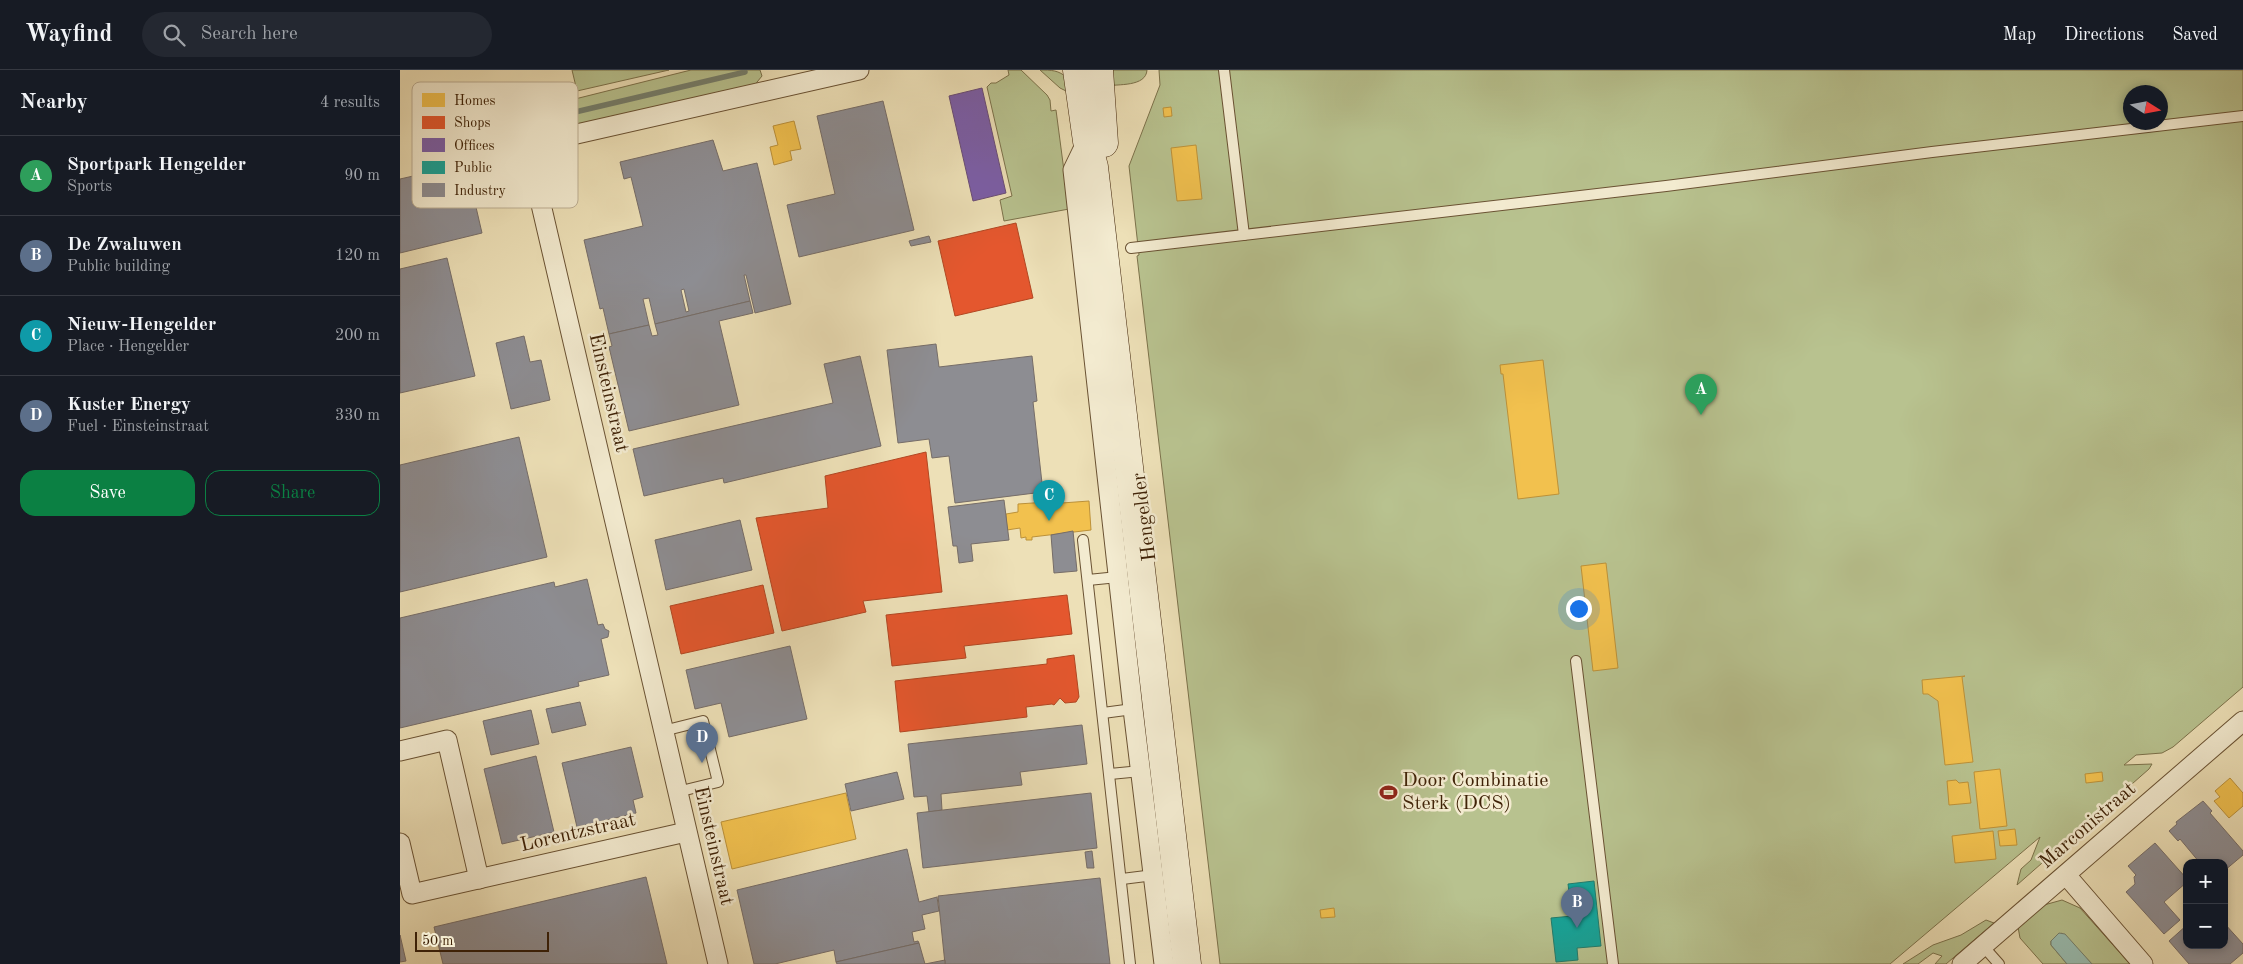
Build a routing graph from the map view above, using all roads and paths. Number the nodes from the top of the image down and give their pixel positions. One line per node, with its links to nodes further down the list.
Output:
1 (858, 70): 6 (street, Einsteinstraat)
2 (1077, 70): 7 (main road, Hengelder)
3 (1099, 70): 34 (main road, Hengelder)
4 (1224, 70): 9 (lane)
5 (2243, 116): 9 (lane)
6 (578, 134)
7 (1087, 140): 12 (street, Hengelder); 33 (main road, Hengelder)
8 (542, 208): 18 (street, Einsteinstraat)
9 (1244, 235): 10 (lane)
10 (1131, 248)
11 (1083, 540): 13 (lane)
12 (1118, 577): 13 (lane); 15 (street, Hengelder)
13 (1088, 580): 16 (lane)
14 (1576, 661): 35 (lane)
15 (1133, 709): 16 (lane); 20 (street, Hengelder)
16 (1103, 713): 21 (lane)
17 (2243, 721): 26 (street, Marconistraat)
18 (663, 731): 22 (street, Einsteinstraat); 22 (lane)
19 (400, 751): 27 (street)
20 (1141, 770): 21 (lane); 25 (street, Hengelder)
21 (1110, 774): 28 (lane)
22 (677, 792): 23 (street, Einsteinstraat)
23 (686, 832): 27 (street, Lorentzstraat); 30 (street, Einsteinstraat)
24 (400, 843): 27 (street, Lorentzstraat)
25 (1154, 875): 28 (lane); 32 (street, Hengelder)
26 (2066, 875): 29 (street, Marconistraat); 38 (street)
27 (479, 879)
28 (1122, 879): 31 (lane)
29 (1983, 946): 36 (street, Marconistraat); 37 (lane)
30 (718, 964)
31 (1130, 964)
32 (1164, 964)
33 (1188, 964)
34 (1197, 964)
35 (1613, 964)
36 (1962, 964)
37 (1999, 964)
38 (2143, 964)

